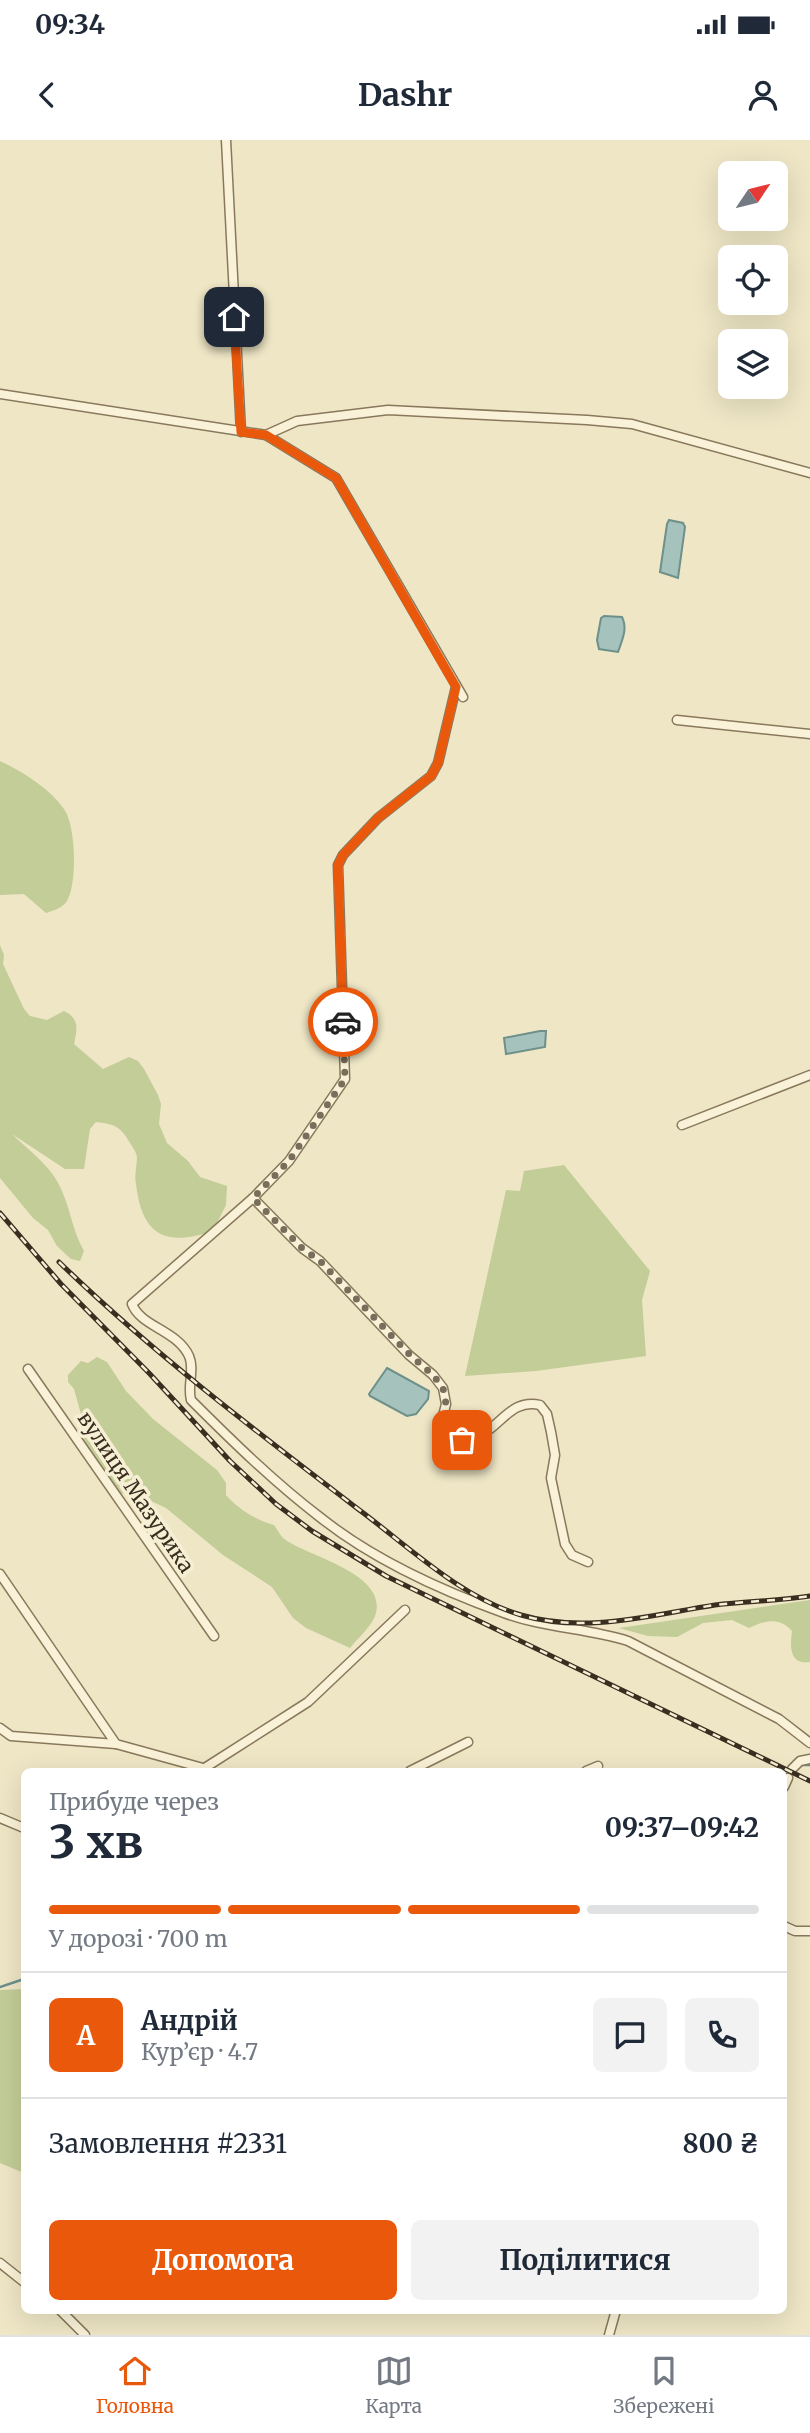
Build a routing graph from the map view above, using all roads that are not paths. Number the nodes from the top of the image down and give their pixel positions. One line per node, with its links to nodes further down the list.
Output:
1 (227, 140): 3 (street)
2 (0, 394): 3 (street)
3 (241, 432): 4 (street)
4 (266, 435): 5 (street); 6 (street)
5 (810, 473)
6 (456, 687): 7 (street); 12 (street)
7 (463, 697)
8 (677, 720): 9 (street)
9 (810, 734)
10 (810, 1075): 11 (street)
11 (682, 1125)
12 (253, 1198): 14 (street); 20 (street)
13 (28, 1369): 17 (street, вулиця Мазурика)
14 (588, 1562)
15 (0, 1574): 21 (street)
16 (405, 1610): 25 (street)
17 (214, 1636)
18 (0, 1728): 21 (street)
19 (468, 1742): 26 (street)
20 (810, 1743)
21 (116, 1744): 24 (street)
22 (810, 1759): 28 (street)
23 (598, 1766): 27 (street)
24 (195, 1768)
25 (205, 1768)
26 (416, 1768)
27 (593, 1768)
28 (792, 1769)
29 (0, 1818): 30 (street)
30 (21, 1827)
31 (787, 1927): 32 (street)
32 (810, 1931)
33 (0, 2263): 34 (street)
34 (21, 2280)
35 (64, 2314): 37 (street)
36 (615, 2314): 38 (street)
37 (85, 2335)
38 (609, 2335)

